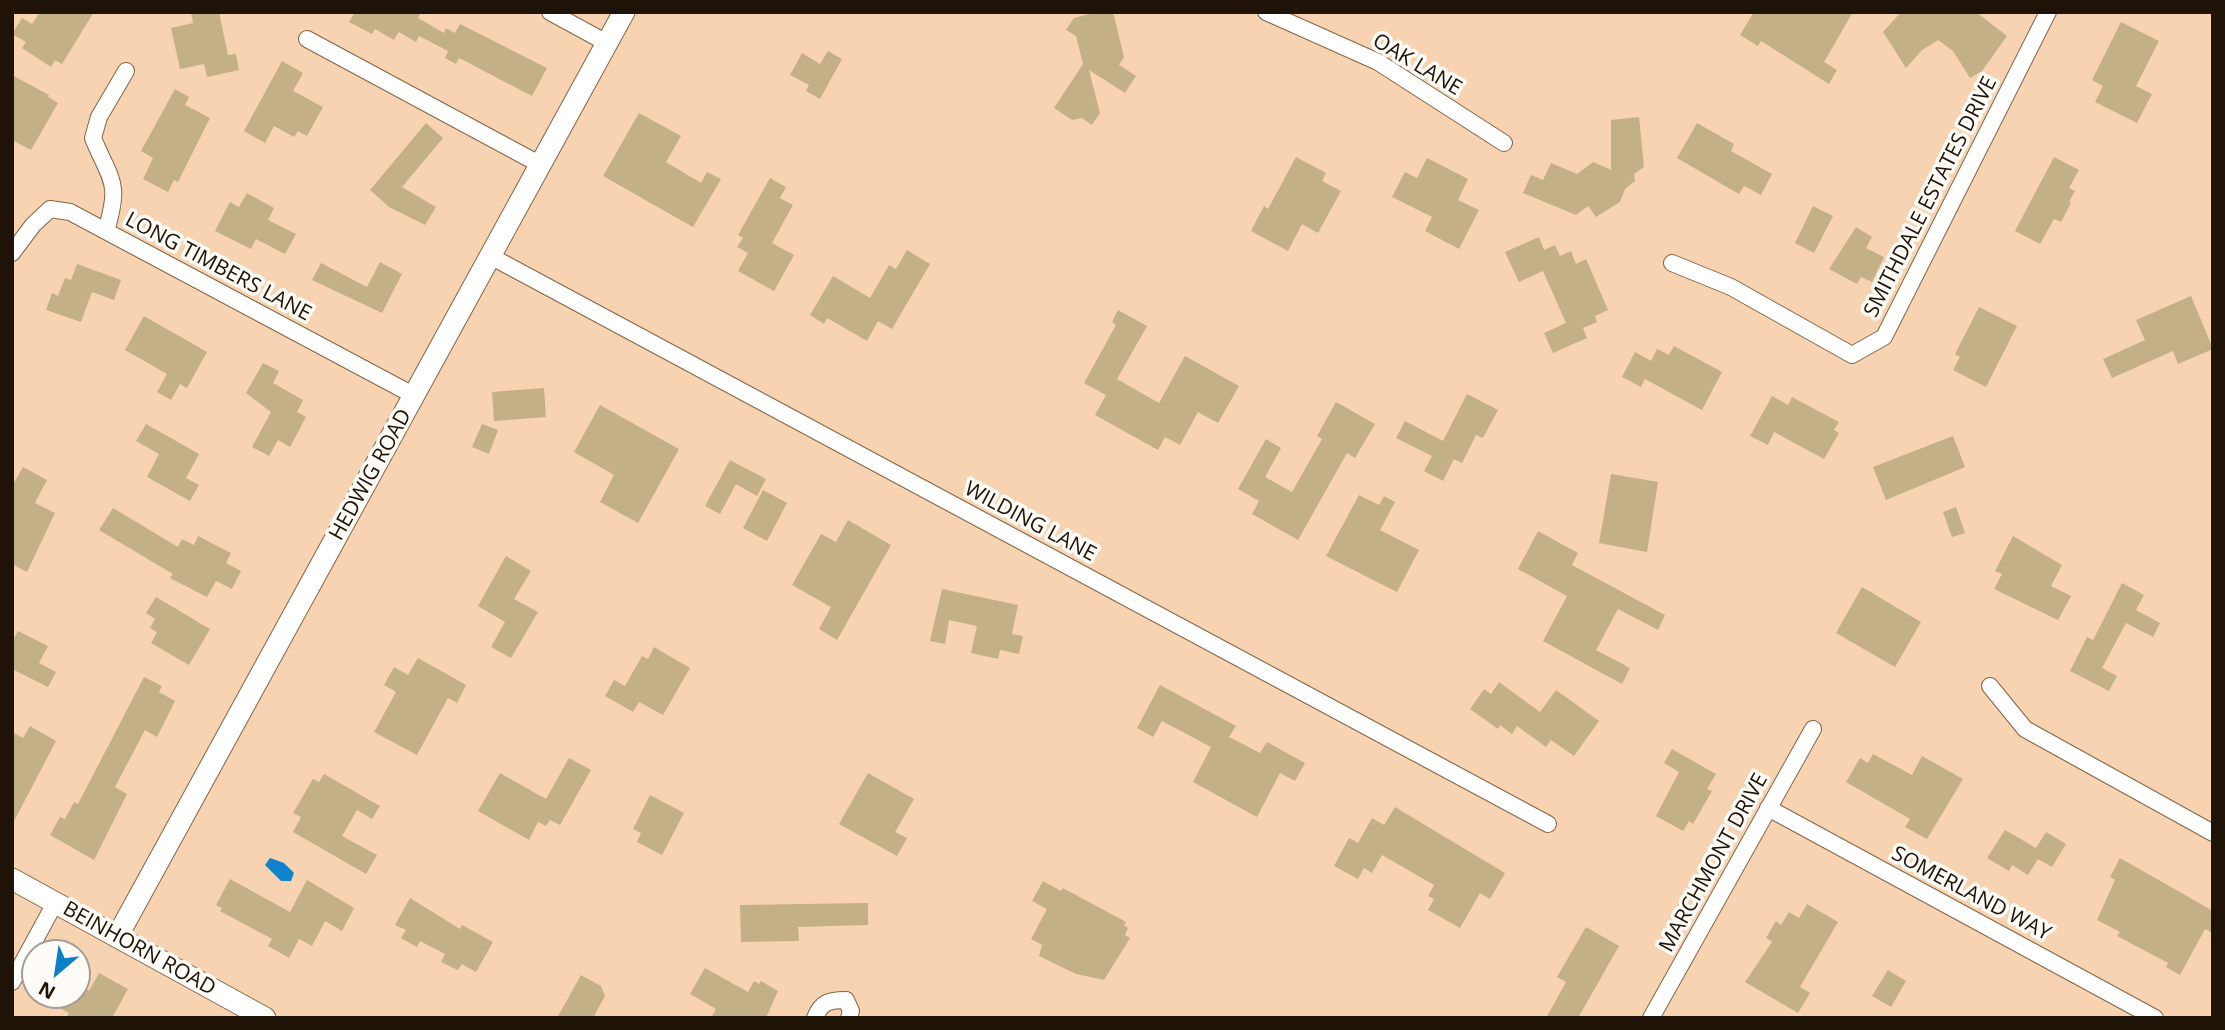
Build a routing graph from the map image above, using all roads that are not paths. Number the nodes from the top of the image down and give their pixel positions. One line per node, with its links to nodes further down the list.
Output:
1 (550, 12): 6 (street)
2 (624, 12): 6 (street, HEDWIG ROAD)
3 (1266, 12): 8 (street, OAK LANE)
4 (2048, 12): 13 (street, SMITHDALE ESTATES DRIVE)
5 (307, 38): 9 (street)
6 (607, 43): 9 (street, HEDWIG ROAD)
7 (126, 71): 10 (street)
8 (1504, 143)
9 (541, 165): 12 (street, HEDWIG ROAD)
10 (106, 231): 11 (street, LONG TIMBERS LANE); 14 (street, LONG TIMBERS LANE)
11 (12, 253)
12 (492, 257): 14 (street, HEDWIG ROAD); 18 (street, WILDING LANE)
13 (1672, 263)
14 (415, 396): 22 (street, HEDWIG ROAD)
15 (1990, 686): 19 (street)
16 (1813, 729): 17 (street, MARCHMONT DRIVE)
17 (1768, 808): 27 (street, MARCHMONT DRIVE); 28 (street, SOMERLAND WAY)
18 (1548, 824)
19 (2213, 833)
20 (12, 879): 21 (street, BEINHORN ROAD)
21 (55, 904): 22 (street, BEINHORN ROAD); 23 (street)
22 (117, 937): 24 (street, BEINHORN ROAD)
23 (12, 982)
24 (265, 1018)
25 (814, 1018): 26 (street)
26 (849, 1018)
27 (1651, 1018)
28 (2155, 1018)

